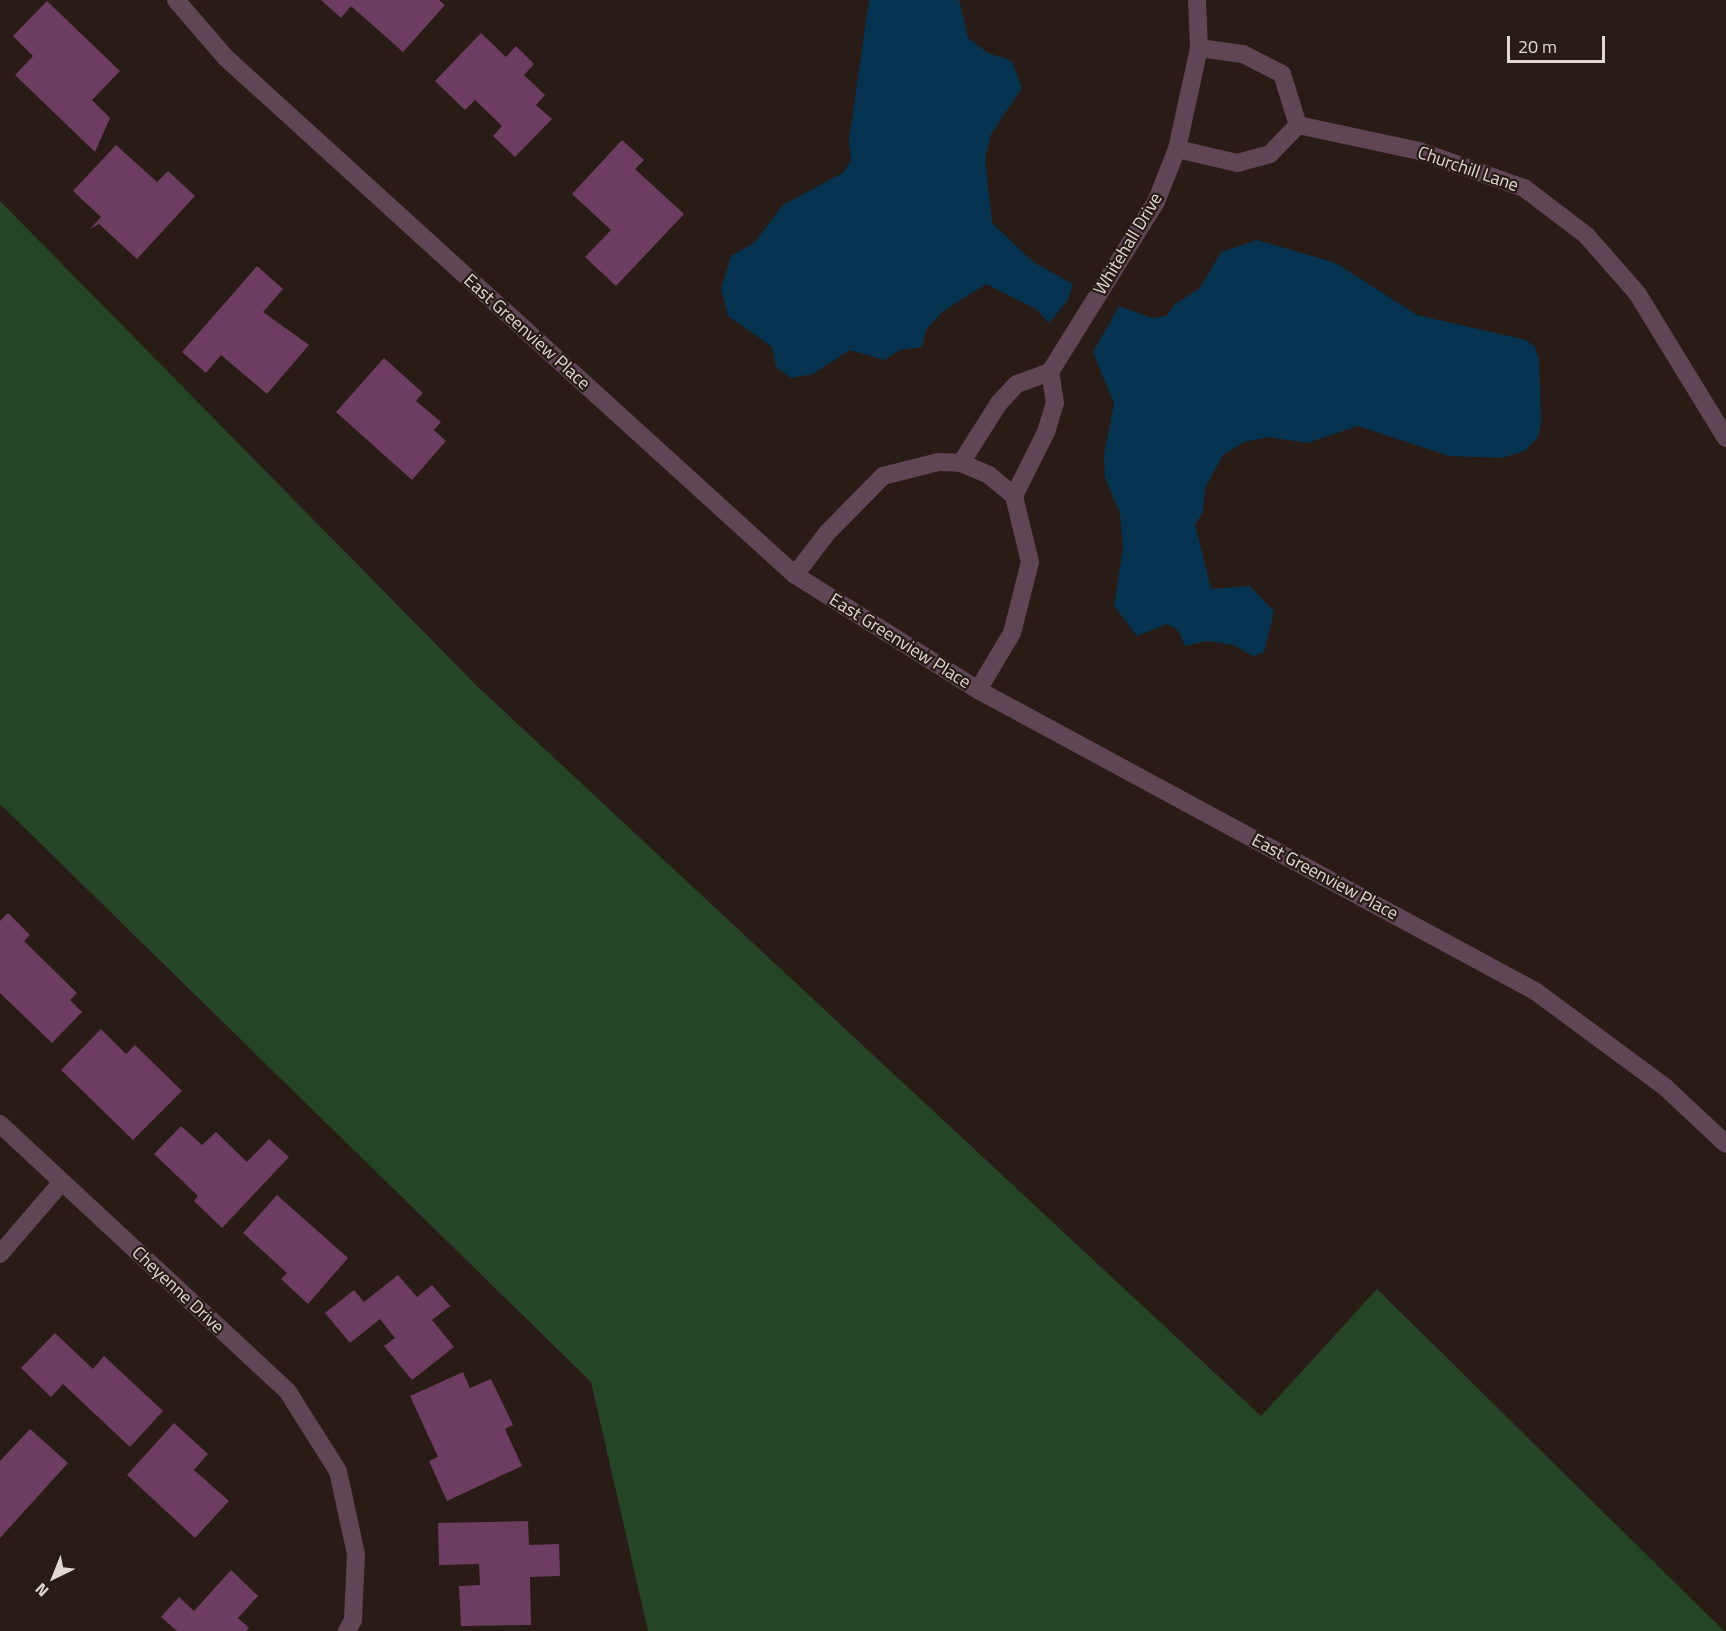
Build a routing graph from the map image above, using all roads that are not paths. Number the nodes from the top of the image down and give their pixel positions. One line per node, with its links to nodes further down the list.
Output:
1 (176, 0): 10 (street, East Greenview Place)
2 (1197, 0): 3 (street, Whitehall Drive)
3 (1199, 48): 4 (street); 5 (street, Whitehall Drive)
4 (1298, 124): 5 (street); 7 (street, Churchill Lane)
5 (1177, 149): 6 (street, Whitehall Drive)
6 (1050, 372): 8 (street); 9 (street)
7 (1726, 438)
8 (961, 463): 9 (street); 10 (street)
9 (1014, 496): 11 (street)
10 (795, 575): 11 (street, East Greenview Place)
11 (978, 690): 13 (street, East Greenview Place)
12 (0, 1124): 14 (street, Cheyenne Drive)
13 (1726, 1144)
14 (63, 1182): 15 (street); 16 (street, Cheyenne Drive)
15 (0, 1254)
16 (347, 1631)

